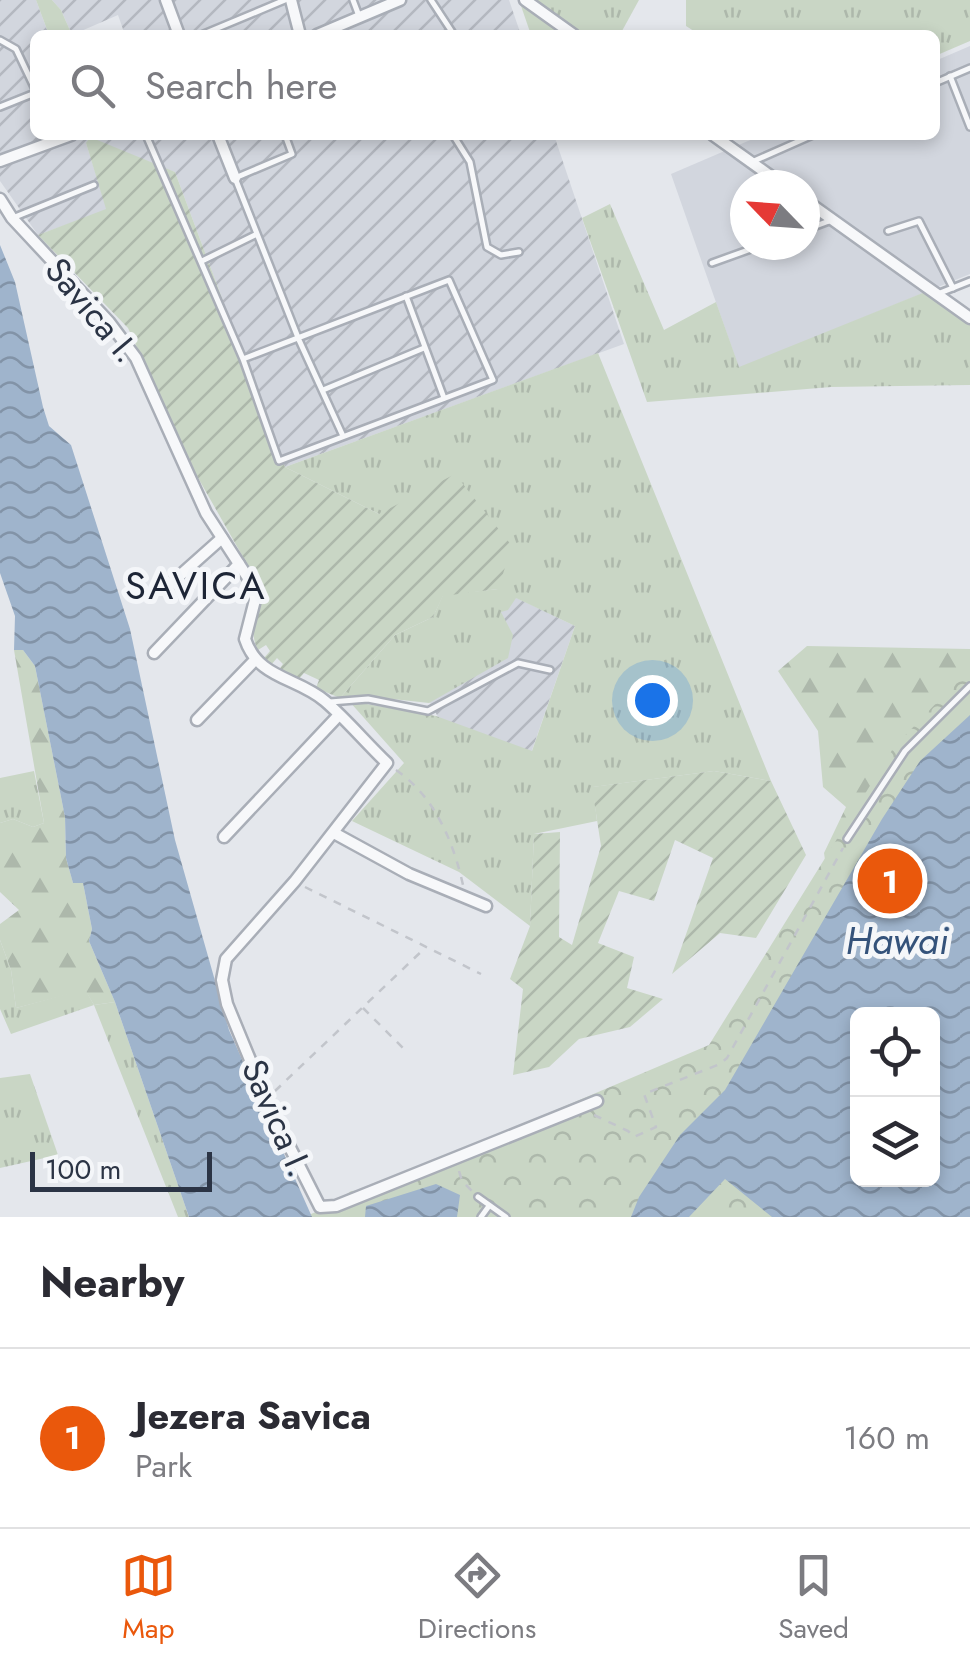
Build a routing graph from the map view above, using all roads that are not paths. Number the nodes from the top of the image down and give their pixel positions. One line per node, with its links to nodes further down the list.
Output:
1 (166, 0): 8 (street)
2 (288, 0): 9 (lane); 10 (street)
3 (352, 0): 7 (lane)
4 (400, 0): 7 (street)
5 (431, 0): 12 (lane)
6 (525, 0): 13 (street)
7 (360, 16): 11 (street)
8 (178, 30)
9 (213, 30)
10 (298, 30)
11 (328, 30)
12 (451, 30)
13 (567, 30)
14 (0, 40): 17 (lane)
15 (970, 68): 16 (lane)
16 (950, 76): 18 (lane); 21 (lane)
17 (30, 80)
18 (940, 81)
19 (30, 93): 20 (lane)
20 (0, 107)
21 (970, 127)
22 (58, 140): 29 (street)
23 (148, 140): 43 (lane)
24 (220, 140): 32 (street)
25 (287, 140): 32 (lane)
26 (456, 140): 41 (lane)
27 (721, 140): 30 (street)
28 (802, 140): 30 (lane)
29 (0, 161)
30 (751, 162): 31 (street)
31 (762, 170)
32 (234, 178): 40 (lane)
33 (94, 185): 36 (lane)
34 (0, 199): 36 (street, Savica I.)
35 (820, 211): 37 (street)
36 (12, 218): 56 (street, Savica I.)
37 (832, 220): 38 (lane); 47 (street)
38 (820, 224)
39 (888, 231): 46 (lane)
40 (256, 235): 43 (lane); 50 (lane)
41 (519, 252)
42 (730, 257): 44 (lane)
43 (202, 261): 52 (lane)
44 (712, 263)
45 (970, 281): 46 (lane)
46 (952, 288): 47 (lane)
47 (938, 294): 49 (street)
48 (406, 296): 50 (lane); 51 (lane); 54 (lane)
49 (970, 318)
50 (298, 340): 52 (lane); 53 (lane)
51 (424, 348): 53 (lane); 54 (lane)
52 (242, 359): 55 (lane)
53 (322, 390): 55 (lane)
54 (444, 398): 55 (lane)
55 (343, 436)
56 (222, 538): 57 (street, Savica I.); 58 (street)
57 (239, 564): 59 (street); 60 (street, Savica I.)
58 (167, 587)
59 (154, 653)
60 (255, 660): 63 (street); 65 (street)
61 (550, 670): 63 (lane)
62 (970, 686): 68 (lane)
63 (327, 703): 64 (street)
64 (338, 716): 66 (street, Savica I.); 67 (street)
65 (198, 720)
66 (334, 833): 69 (street); 70 (street, Savica I.)
67 (224, 837)
68 (847, 839)
69 (486, 906)
70 (597, 1101)
71 (478, 1197): 72 (lane)
72 (489, 1206): 73 (lane); 74 (lane)
73 (481, 1217)
74 (506, 1217)

